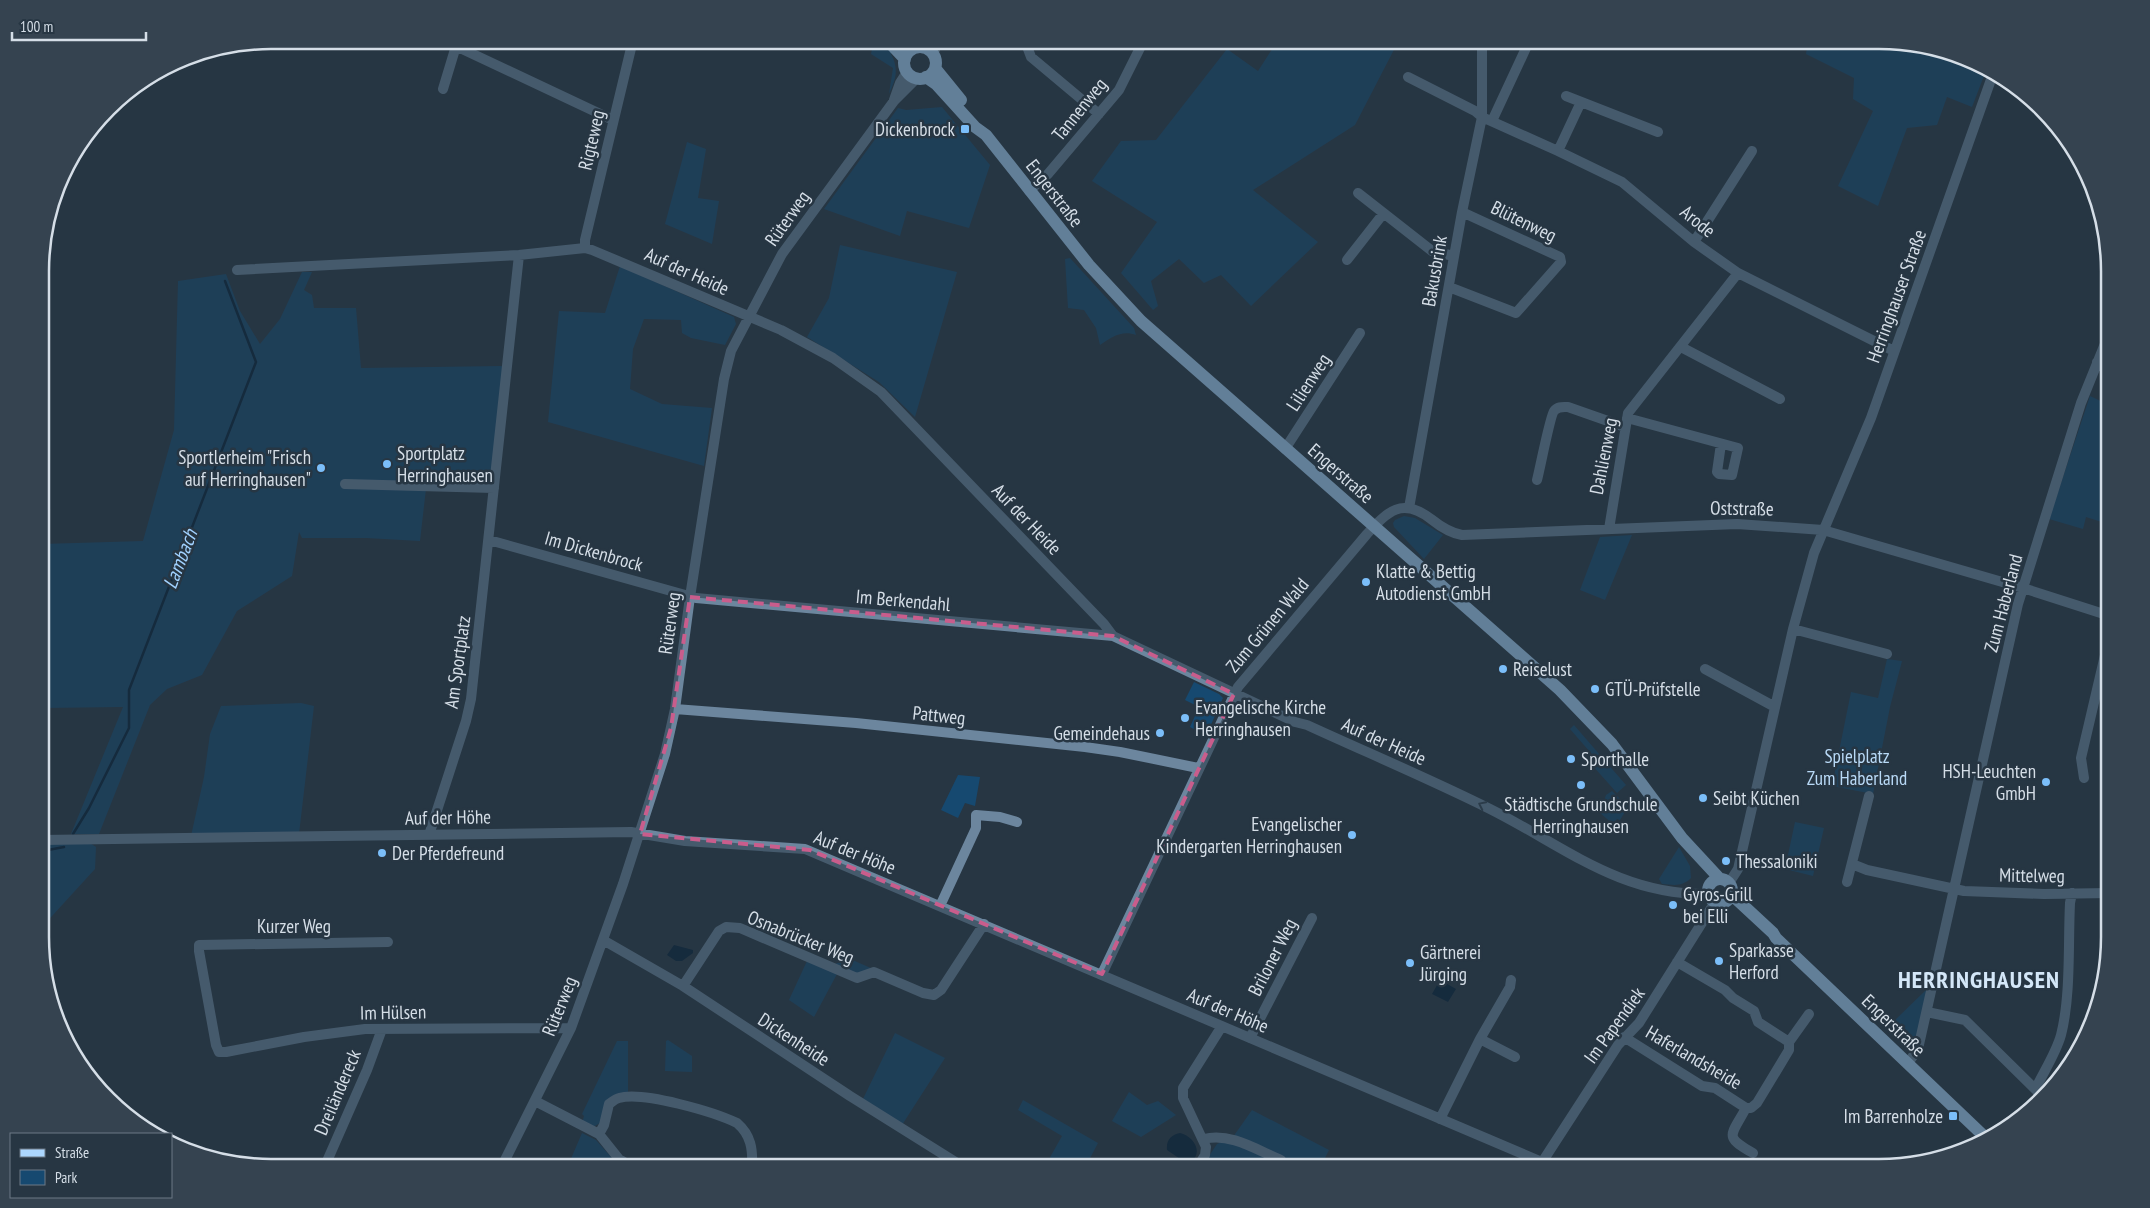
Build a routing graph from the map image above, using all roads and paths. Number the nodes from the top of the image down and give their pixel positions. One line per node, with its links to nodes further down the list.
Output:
1 (455, 49): 12 (street)
2 (462, 49): 17 (street)
3 (631, 49): 17 (street, Rigteweg)
4 (1028, 49): 15 (street)
5 (1140, 49): 15 (street, Tannenweg)
6 (1482, 49): 16 (street, Bakusbrink)
7 (1526, 49): 18 (street)
8 (921, 50): 9 (main road); 9 (main road)
9 (921, 74): 22 (main road, Engerstraße); 34 (street, Rüterweg)
10 (1408, 77): 16 (street, Arode)
11 (1991, 80): 37 (street, Herringhauser Straße)
12 (444, 89)
13 (1566, 96): 14 (street)
14 (1582, 102): 19 (street); 20 (street)
15 (1099, 114): 22 (street, Tannenweg)
16 (1482, 117): 18 (street, Arode); 24 (street, Bakusbrink)
17 (614, 120): 27 (street, Rigteweg)
18 (1492, 121): 20 (street, Arode)
19 (1658, 132)
20 (1558, 151): 26 (street, Arode)
21 (1752, 151): 26 (street)
22 (1029, 191): 44 (main road, Engerstraße)
23 (1358, 193): 25 (street)
24 (1462, 212): 29 (street, Bakusbrink); 33 (street, Blütenweg)
25 (1383, 214): 29 (street); 30 (street)
26 (1694, 242): 32 (street, Arode)
27 (585, 248): 28 (street, Auf der Heide); 34 (street, Auf der Heide)
28 (519, 255): 31 (street, Auf der Heide); 47 (street, Am Sportplatz)
29 (1454, 256): 33 (street, Bakusbrink)
30 (1347, 260)
31 (237, 270)
32 (1738, 273): 36 (street, Dahlienweg); 37 (street, Arode)
33 (1449, 287): 48 (street, Bakusbrink)
34 (748, 317): 54 (street, Rüterweg); 57 (street, Auf der Heide)
35 (1360, 333): 44 (street, Lilienweg)
36 (1681, 347): 41 (street); 42 (street, Dahlienweg)
37 (1894, 350): 51 (street, Herringhauser Straße)
38 (2101, 353): 39 (street, Zum Haberland)
39 (2097, 362): 40 (street); 53 (street, Zum Haberland)
40 (2101, 365)
41 (1780, 399)
42 (1626, 423): 43 (street); 45 (street); 50 (street, Dahlienweg)
43 (1721, 444)
44 (1285, 449): 49 (main road, Engerstraße)
45 (1537, 480)
46 (345, 484): 47 (street)
47 (494, 488): 52 (street, Am Sportplatz)
48 (1409, 508): 49 (street); 50 (street, Oststraße)
49 (1374, 526): 61 (street, Zum Grünen Wald); 74 (main road, Engerstraße)
50 (1609, 529): 51 (street, Oststraße)
51 (1823, 530): 53 (street, Oststraße); 56 (street, Im Papendiek)
52 (489, 540): 54 (street, Im Dickenbrock); 69 (street, Am Sportplatz)
53 (2023, 588): 55 (street, Oststraße); 73 (street, Zum Haberland)
54 (690, 597): 57 (street, Im Berkendahl); 63 (street, Rüterweg)
55 (2101, 613)
56 (1793, 629): 58 (street); 62 (street, Im Papendiek)
57 (1113, 636): 61 (street, Auf der Heide)
58 (1888, 654)
59 (1705, 669): 62 (street)
60 (2101, 672): 65 (street)
61 (1234, 694): 64 (street, Zum Grünen Wald); 74 (street, Auf der Heide, one-way to 61)
62 (1775, 706): 74 (street, Im Papendiek)
63 (675, 709): 64 (street, Pattweg); 68 (street, Rüterweg)
64 (1198, 768): 83 (street, Zum Grünen Wald)
65 (2084, 778)
66 (1869, 796): 71 (street)
67 (1017, 822): 77 (street)
68 (640, 834): 69 (street, Auf der Höhe); 77 (street, Auf der Höhe); 80 (street, Rüterweg)
69 (429, 835): 70 (street, Auf der Höhe)
70 (49, 840)
71 (1852, 864): 72 (street); 73 (street)
72 (1847, 882)
73 (1953, 889): 75 (street, Mittelweg); 86 (street, Zum Haberland)
74 (1720, 891): 82 (street, Im Papendiek); 97 (main road, Engerstraße)
75 (2072, 893): 76 (street, Mittelweg); 98 (street)
76 (2101, 893)
77 (940, 906): 79 (street, Auf der Höhe)
78 (1312, 918): 92 (street, Briloner Weg)
79 (984, 924): 83 (street, Auf der Höhe); 85 (street, Osnabrücker Weg)
80 (603, 940): 85 (street, Dickenheide); 89 (street, Rüterweg)
81 (388, 942): 95 (street, Kurzer Weg)
82 (1677, 962): 91 (street, Im Papendiek); 94 (street)
83 (1102, 974): 88 (street, Auf der Höhe)
84 (1511, 980): 93 (street)
85 (683, 986): 110 (street, Dickenheide)
86 (1927, 1012): 97 (street, Zum Haberland); 98 (street)
87 (1809, 1014): 94 (street, Haferlandsheide)
88 (1222, 1026): 92 (street, Auf der Höhe); 104 (street)
89 (571, 1028): 90 (street, Im Hülsen); 99 (street, Rüterweg)
90 (382, 1029): 95 (street, Im Hülsen); 106 (street, Dreiländereck)
91 (1624, 1037): 100 (street, Haferlandsheide); 114 (street, Im Papendiek)
92 (1250, 1038): 101 (street, Auf der Höhe)
93 (1480, 1039): 96 (street); 101 (street)
94 (1789, 1042): 100 (street, Haferlandsheide)
95 (219, 1052)
96 (1515, 1056)
97 (1908, 1063): 103 (main road, Engerstraße)
98 (2038, 1091)
99 (535, 1101): 102 (street); 107 (street, Rüterweg)
100 (1746, 1108): 105 (street, Haferlandsheide)
101 (1440, 1119): 113 (street, Auf der Höhe)
102 (599, 1134): 108 (street); 109 (street)
103 (1981, 1134)
104 (1204, 1139): 111 (street); 112 (street)
105 (1753, 1153)
106 (328, 1159)
107 (506, 1159)
108 (620, 1159)
109 (752, 1159)
110 (951, 1159)
111 (1202, 1159)
112 (1279, 1159)
113 (1528, 1159)
114 (1545, 1159)

